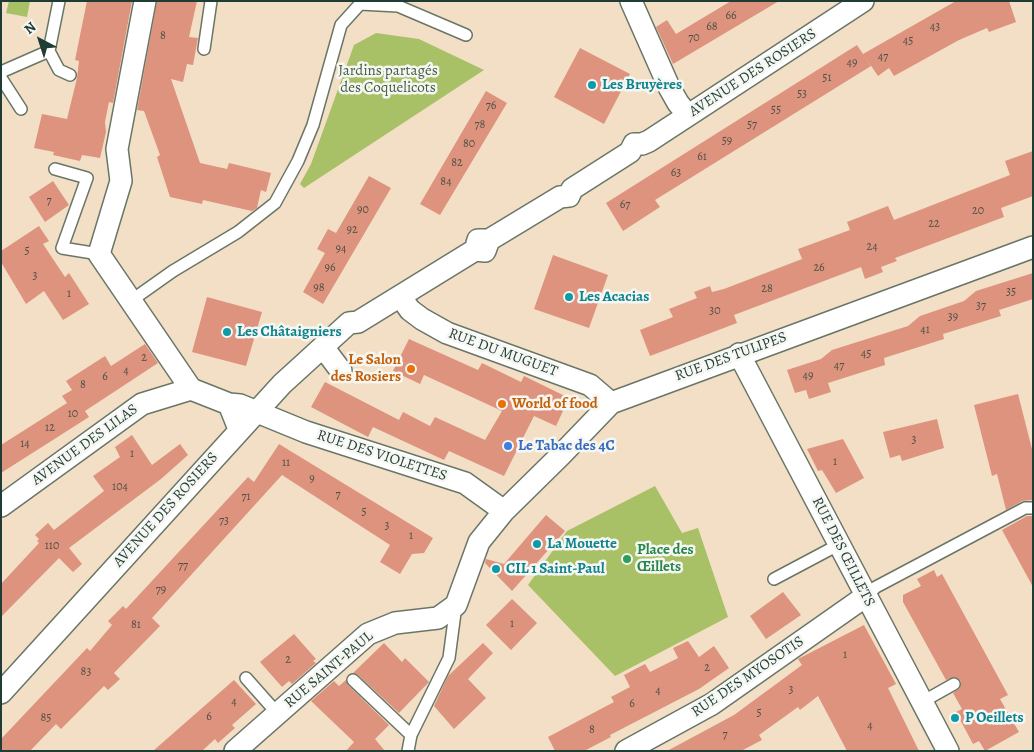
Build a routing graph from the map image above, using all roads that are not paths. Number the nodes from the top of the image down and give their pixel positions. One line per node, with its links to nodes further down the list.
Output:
1 (59, 1): 8 (lane)
2 (145, 1): 16 (street)
3 (211, 1): 7 (lane)
4 (631, 1): 13 (street)
5 (863, 1): 13 (street, AVENUE DES ROSIERS)
6 (466, 35): 18 (lane)
7 (204, 49)
8 (49, 51): 9 (lane); 10 (lane)
9 (1, 72)
10 (70, 75)
11 (1, 78): 12 (lane)
12 (21, 109)
13 (688, 115): 17 (street, AVENUE DES ROSIERS)
14 (55, 169): 16 (lane)
15 (1033, 247): 20 (street, RUE DES TULIPES)
16 (99, 254): 18 (street)
17 (400, 296): 19 (street, AVENUE DES ROSIERS); 23 (street, RUE DU MUGUET)
18 (132, 300): 22 (street)
19 (331, 341): 21 (street); 25 (street, AVENUE DES ROSIERS)
20 (739, 354): 23 (street, RUE DES TULIPES); 30 (street, RUE DES ŒILLETS)
21 (341, 370)
22 (191, 389): 24 (street); 27 (street, AVENUE DES LILAS)
23 (610, 403): 29 (street, RUE DES TULIPES)
24 (229, 404): 25 (street); 26 (street)
25 (255, 412): 26 (street, AVENUE DES ROSIERS); 29 (street, RUE DES VIOLETTES)
26 (239, 430): 37 (street, AVENUE DES ROSIERS)
27 (1, 506)
28 (1033, 508): 32 (lane)
29 (504, 510): 33 (street, RUE DES TULIPES)
30 (840, 544): 31 (lane); 32 (street, RUE DES ŒILLETS)
31 (774, 579)
32 (866, 596): 38 (street, RUE DES ŒILLETS); 43 (street, RUE DES MYOSOTIS)
33 (456, 604): 39 (street, RUE SAINT-PAUL); 40 (lane)
34 (246, 678): 39 (lane)
35 (353, 680): 40 (lane)
36 (954, 684): 38 (lane)
37 (1, 693)
38 (922, 702): 44 (street, RUE DES ŒILLETS)
39 (277, 714): 41 (street, RUE SAINT-PAUL)
40 (411, 735): 42 (lane)
41 (235, 751)
42 (408, 751)
43 (626, 751)
44 (948, 751)

